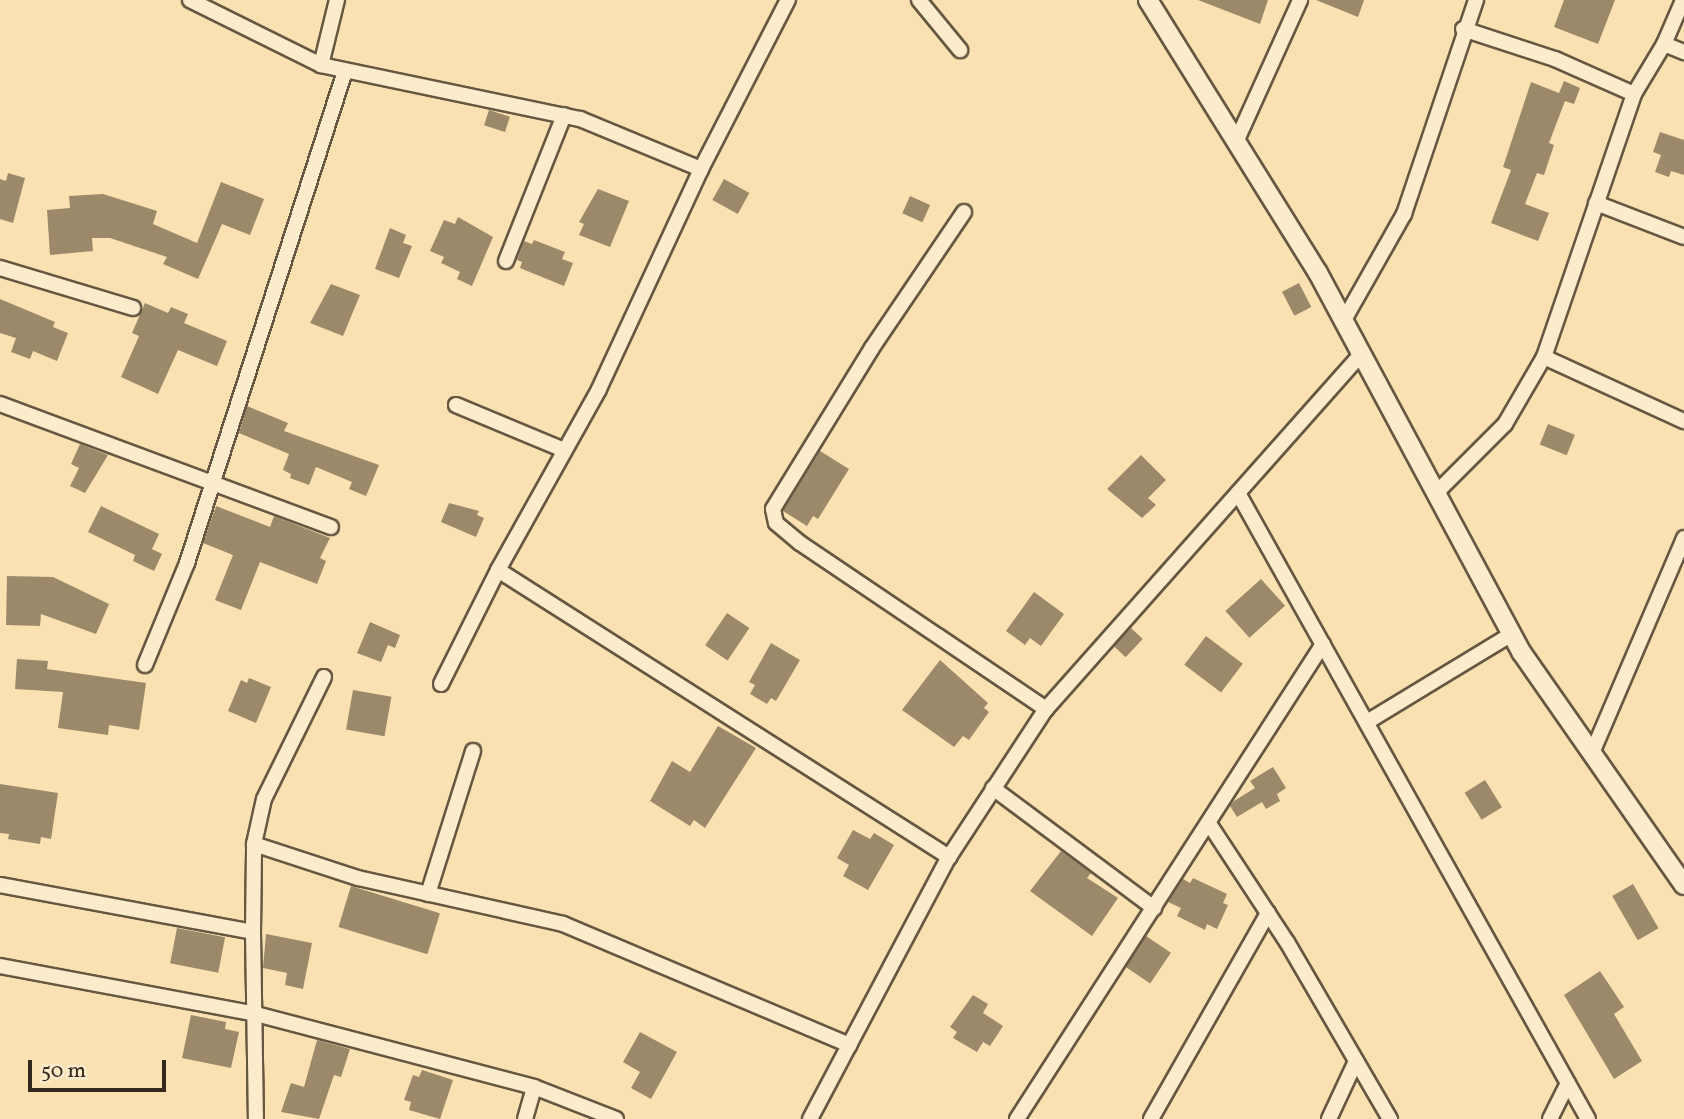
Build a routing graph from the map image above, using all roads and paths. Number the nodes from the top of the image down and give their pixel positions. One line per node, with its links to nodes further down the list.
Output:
1 (190, 0): 13 (street)
2 (337, 0): 13 (street)
3 (788, 0): 18 (street)
4 (919, 0): 11 (street)
5 (1148, 0): 17 (street)
6 (1300, 0): 17 (street)
7 (1476, 0): 9 (street)
8 (1683, 0): 10 (street)
9 (1463, 29): 15 (street); 25 (street)
10 (1664, 44): 12 (street); 15 (street)
11 (960, 50)
12 (1684, 52)
13 (321, 65): 14 (street)
14 (345, 71): 16 (street); 32 (street)
15 (1634, 94): 19 (street)
16 (564, 116): 18 (street); 22 (street)
17 (1236, 142): 25 (street)
18 (701, 169): 31 (street)
19 (1596, 202): 21 (street); 27 (street)
20 (964, 212): 43 (street)
21 (1684, 237)
22 (506, 261)
23 (0, 268): 24 (street)
24 (133, 308)
25 (1343, 320): 26 (street)
26 (1362, 353): 33 (street); 34 (street)
27 (1544, 357): 30 (street); 34 (street)
28 (0, 404): 32 (street)
29 (456, 405): 31 (street)
30 (1684, 421)
31 (564, 450): 37 (street)
32 (211, 480): 35 (street); 40 (street)
33 (1238, 493): 39 (street); 43 (street)
34 (1436, 493): 38 (street)
35 (331, 527)
36 (1684, 538): 46 (street)
37 (498, 570): 42 (street); 50 (street)
38 (1512, 634): 44 (street); 46 (street)
39 (1323, 644): 44 (street); 48 (street)
40 (145, 665)
41 (324, 677): 49 (street)
42 (441, 684)
43 (1046, 709): 47 (street)
44 (1367, 722): 61 (street)
45 (473, 751): 53 (street)
46 (1592, 753): 52 (street)
47 (993, 788): 50 (street); 54 (street)
48 (1210, 825): 54 (street); 55 (street)
49 (254, 844): 53 (street); 56 (street)
50 (949, 857): 59 (street)
51 (0, 885): 56 (street)
52 (1684, 886)
53 (428, 894): 59 (street)
54 (1154, 908): 67 (street)
55 (1268, 913): 60 (street); 68 (street)
56 (253, 932): 58 (street)
57 (0, 966): 58 (street)
58 (256, 1014): 62 (street); 63 (street)
59 (850, 1045): 66 (street)
60 (1356, 1061): 69 (street); 70 (street)
61 (1568, 1083): 71 (street); 72 (street)
62 (534, 1087): 64 (street); 65 (street)
63 (256, 1119)
64 (525, 1119)
65 (616, 1119)
66 (810, 1119)
67 (1017, 1119)
68 (1151, 1119)
69 (1329, 1119)
70 (1390, 1119)
71 (1550, 1119)
72 (1588, 1119)

